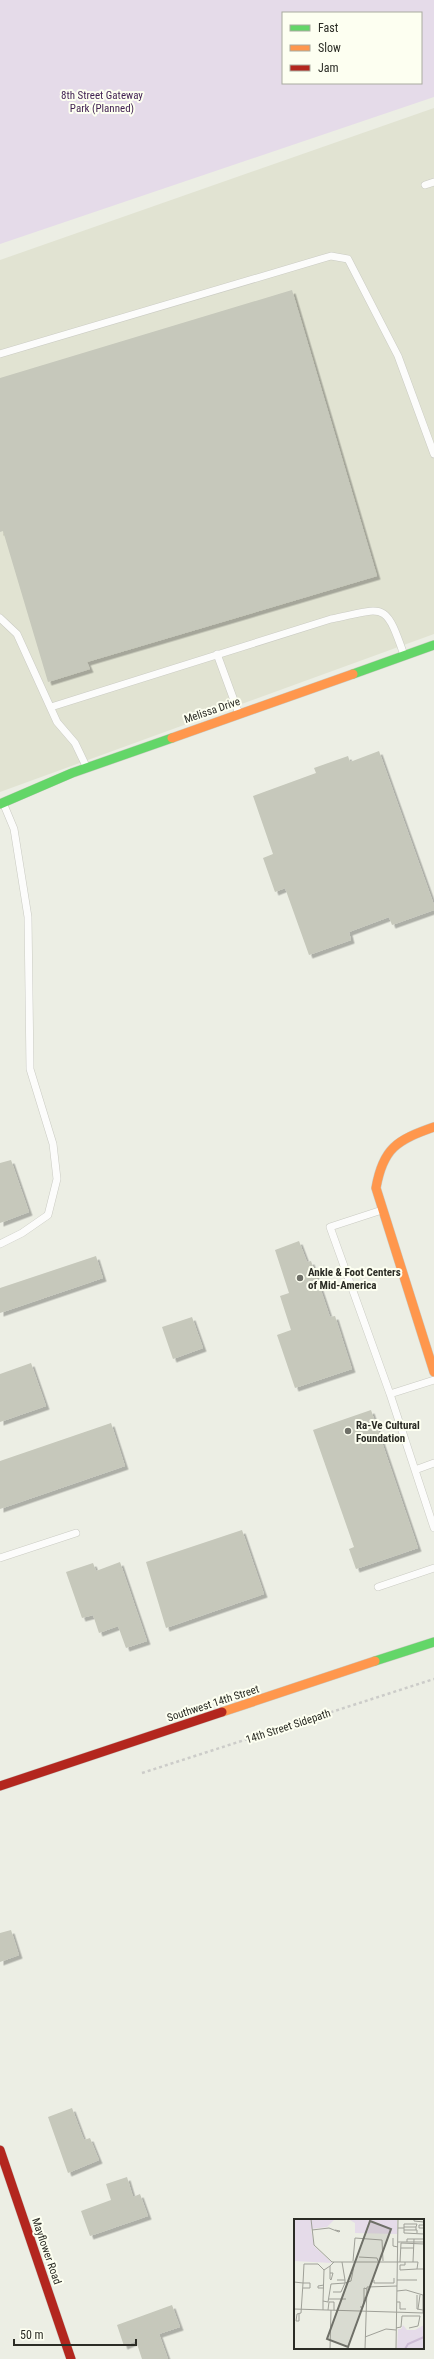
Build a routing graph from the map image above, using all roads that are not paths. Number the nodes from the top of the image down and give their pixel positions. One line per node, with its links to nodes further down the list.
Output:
1 (434, 182): 2 (lane)
2 (425, 185)
3 (0, 354): 4 (lane)
4 (434, 454)
5 (0, 617): 9 (lane)
6 (434, 645): 8 (street, Melissa Drive)
7 (217, 654): 8 (lane); 9 (lane); 10 (lane)
8 (404, 656): 10 (street, Melissa Drive)
9 (51, 707): 11 (lane)
10 (239, 714): 11 (street, Melissa Drive)
11 (87, 767): 12 (street, Melissa Drive)
12 (1, 803): 15 (lane)
13 (434, 1127): 14 (street)
14 (383, 1210): 16 (street); 18 (lane)
15 (0, 1244)
16 (434, 1372)
17 (434, 1380): 18 (lane)
18 (390, 1394): 20 (lane)
19 (434, 1463): 20 (lane)
20 (415, 1470): 21 (lane)
21 (434, 1528)
22 (76, 1533): 23 (lane)
23 (0, 1558)
24 (434, 1568): 25 (lane)
25 (378, 1587)
26 (434, 1642): 27 (street, Southwest 14th Street)
27 (0, 1786)
28 (0, 2150): 29 (street, Mayflower Road)
29 (71, 2359)

